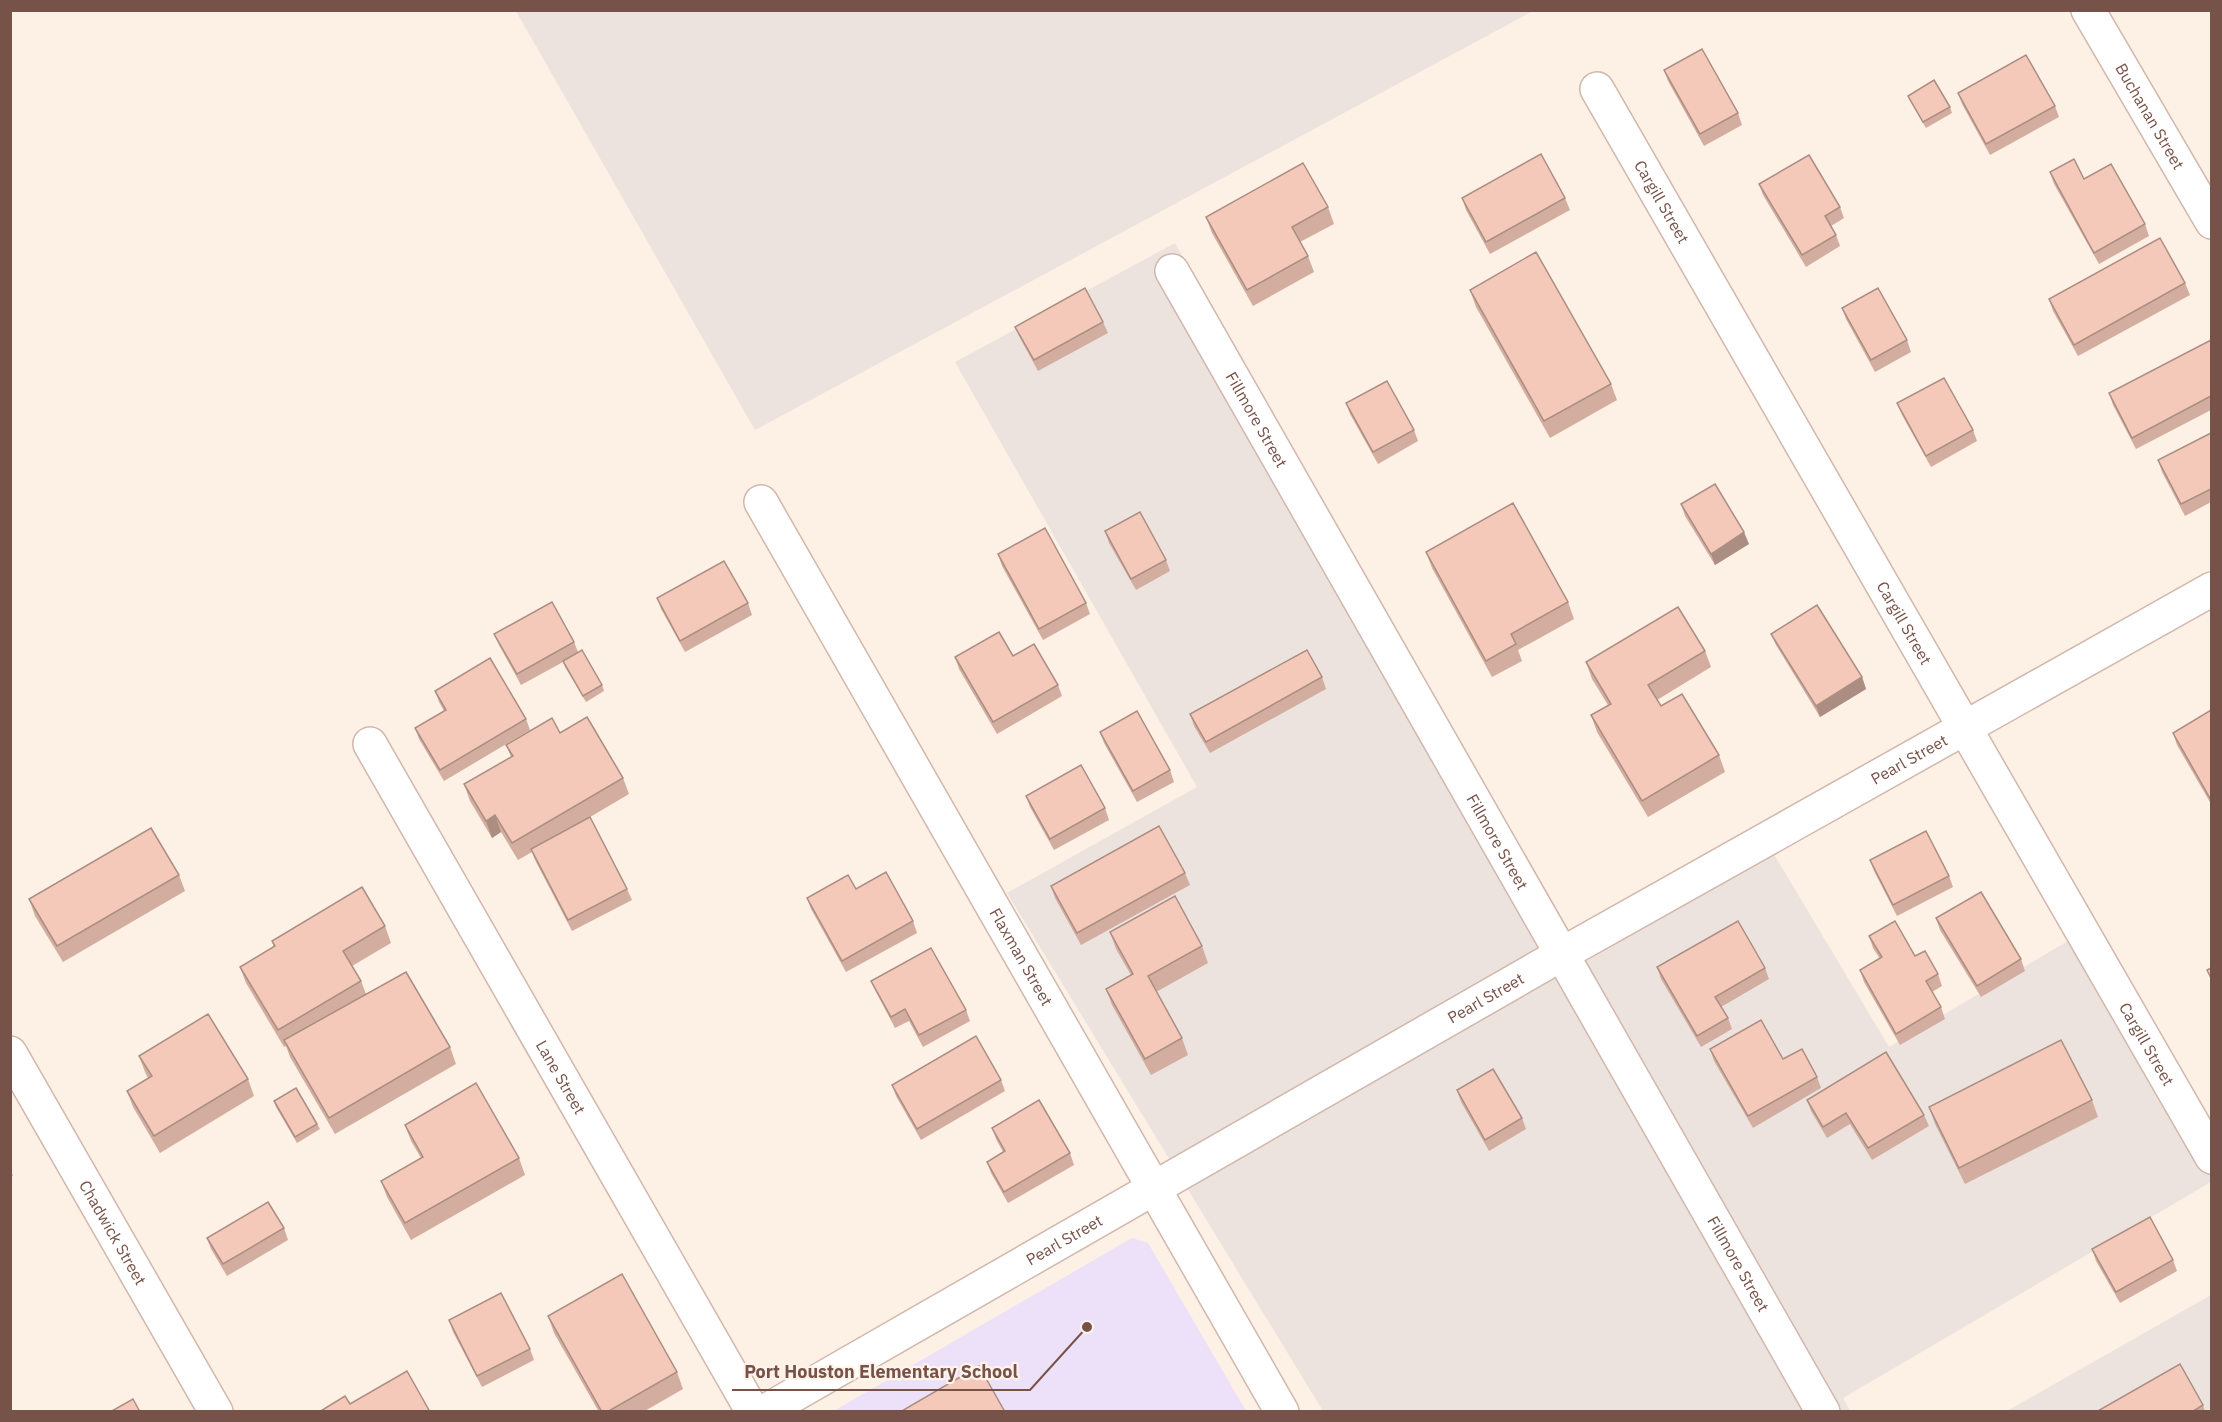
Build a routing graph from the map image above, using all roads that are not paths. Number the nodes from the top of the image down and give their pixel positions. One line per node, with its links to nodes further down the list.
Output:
1 (2088, 10): 3 (street, Buchanan Street)
2 (1597, 89): 7 (street, Cargill Street)
3 (2211, 222)
4 (1172, 271): 9 (street, Fillmore Street)
5 (760, 502): 12 (street, Flaxman Street)
6 (2211, 589): 7 (street, Pearl Street)
7 (1965, 729): 9 (street, Pearl Street); 11 (street, Cargill Street)
8 (370, 744): 14 (street, Lane Street)
9 (1562, 954): 12 (street, Pearl Street); 17 (street, Fillmore Street)
10 (10, 1053): 13 (street, Chadwick Street)
11 (2211, 1157)
12 (1153, 1188): 15 (street, Pearl Street); 16 (street, Flaxman Street)
13 (216, 1412)
14 (753, 1412)
15 (764, 1412)
16 (1282, 1412)
17 (1823, 1412)

